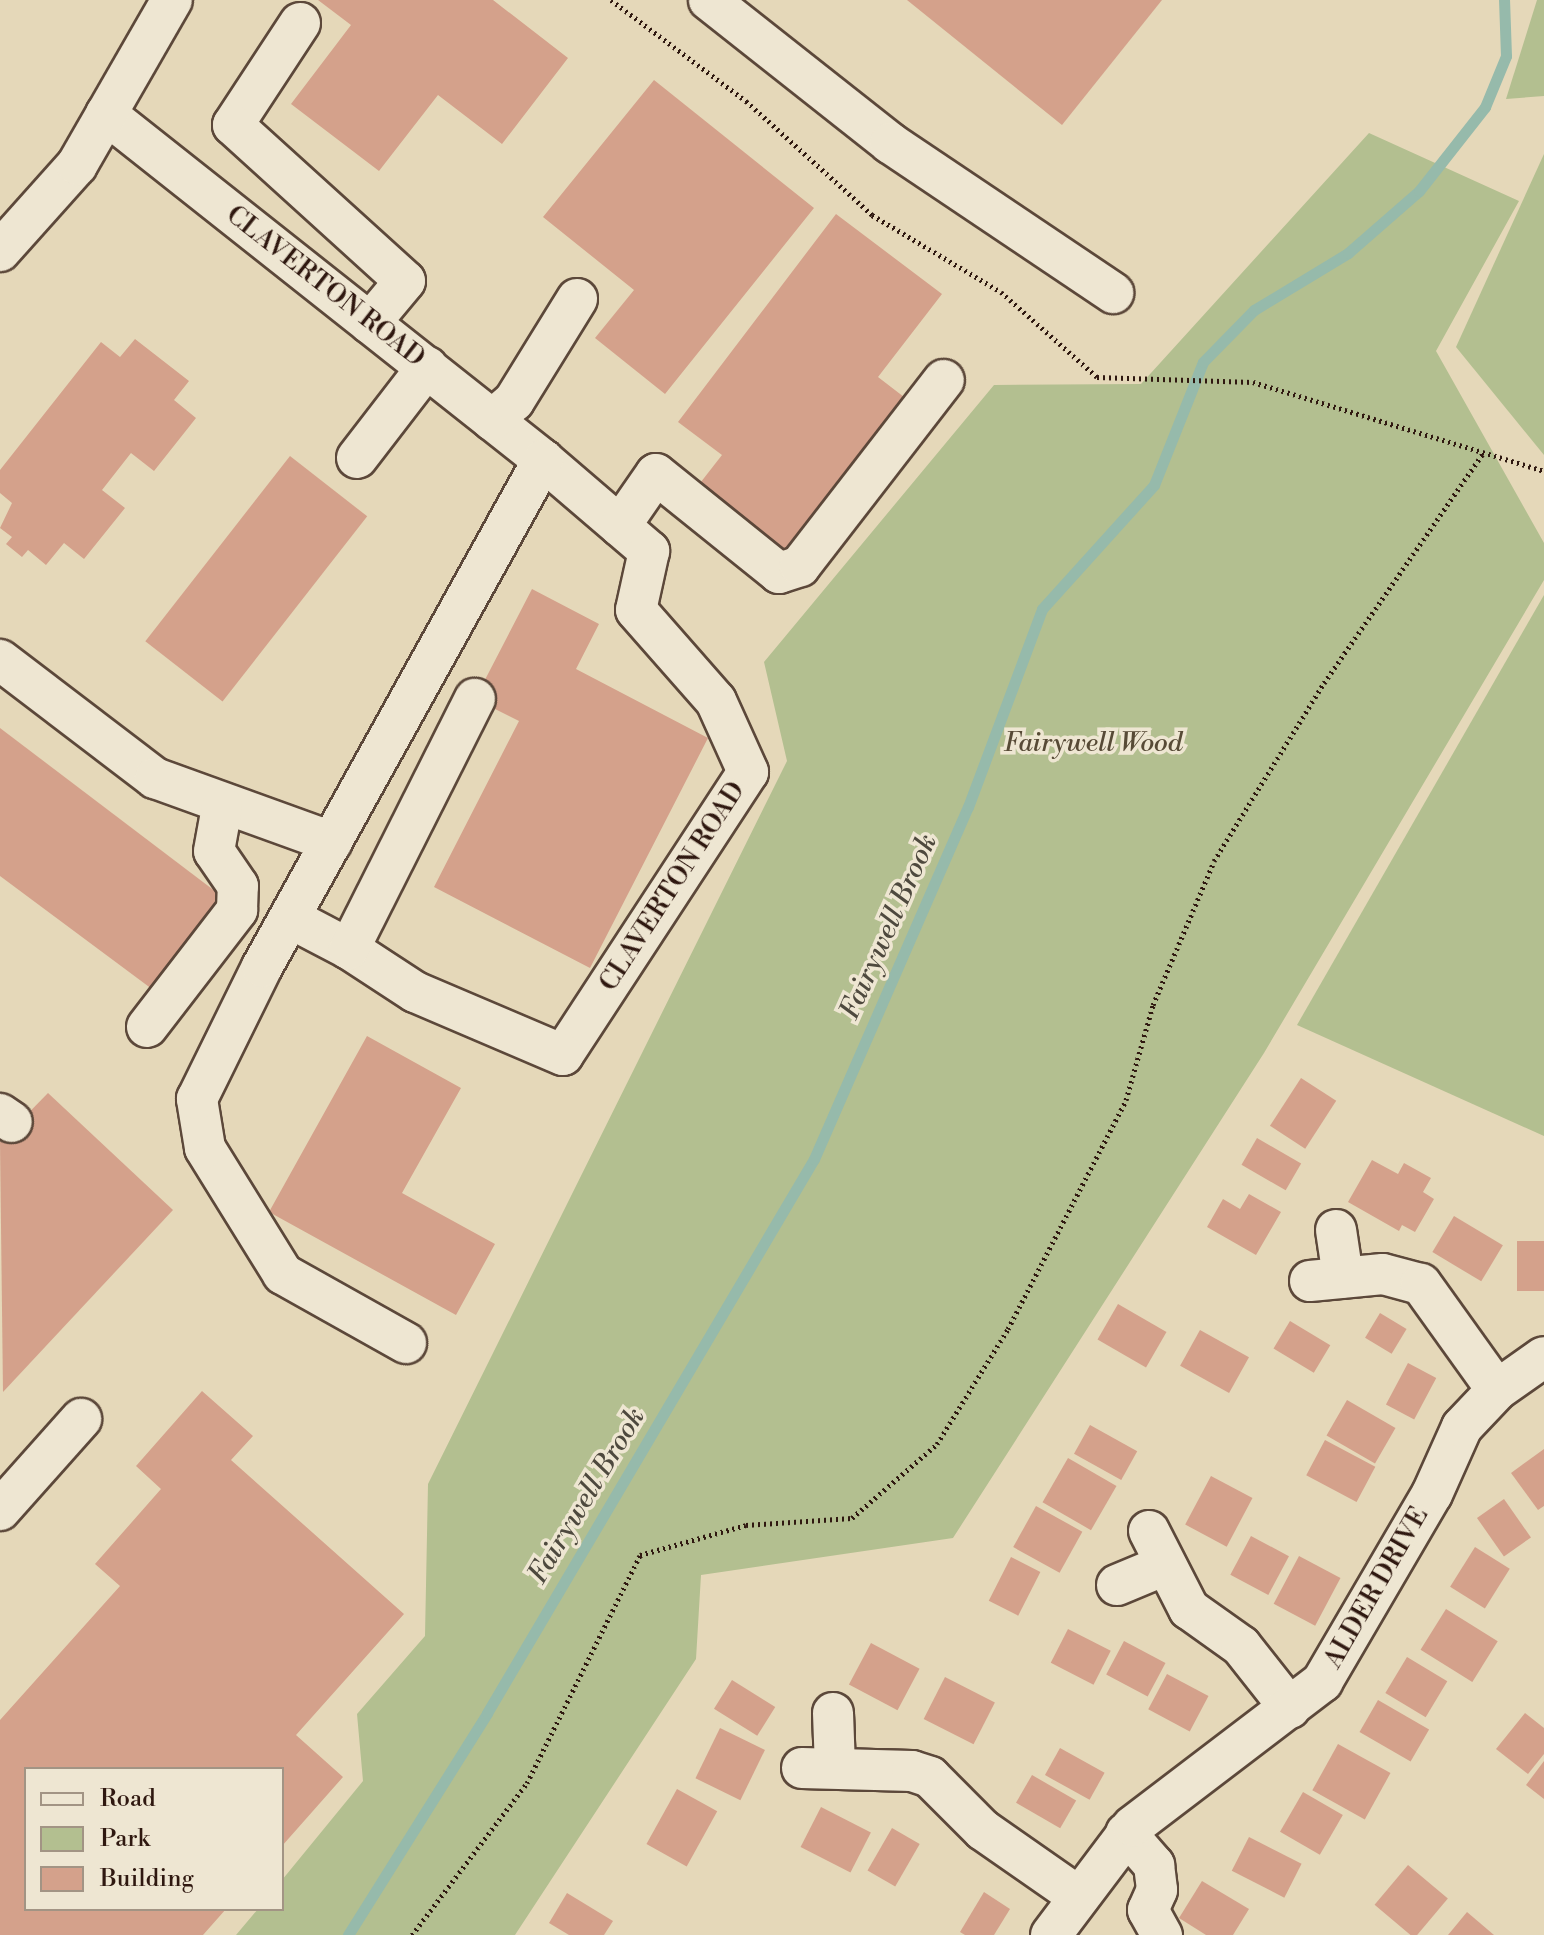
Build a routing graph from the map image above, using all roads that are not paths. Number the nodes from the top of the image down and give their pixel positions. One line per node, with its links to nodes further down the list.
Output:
1 (172, 0): 4 (street)
2 (709, 0): 6 (street)
3 (300, 23): 8 (street)
4 (106, 114): 5 (street); 8 (street, CLAVERTON ROAD)
5 (0, 251)
6 (1113, 293)
7 (577, 299): 11 (street)
8 (370, 323): 9 (street, CLAVERTON ROAD)
9 (427, 367): 11 (street, CLAVERTON ROAD); 12 (street)
10 (944, 380): 14 (street)
11 (492, 420): 13 (street, CLAVERTON ROAD)
12 (357, 458)
13 (543, 460): 14 (street, CLAVERTON ROAD); 18 (street)
14 (634, 538): 20 (street, CLAVERTON ROAD)
15 (0, 660): 17 (street)
16 (475, 699): 20 (street)
17 (210, 803): 18 (street); 21 (street)
18 (332, 842): 19 (street)
19 (290, 918): 20 (street); 23 (street)
20 (349, 949)
21 (147, 1027)
22 (1336, 1230): 25 (street)
23 (406, 1343)
24 (1544, 1357): 25 (street, ALDER DRIVE)
25 (1497, 1390): 29 (street, ALDER DRIVE)
26 (81, 1419): 27 (street)
27 (0, 1510)
28 (1117, 1585): 29 (street)
29 (1290, 1708): 31 (street, ALDER DRIVE)
30 (833, 1713): 32 (street)
31 (1126, 1833): 32 (street, ALDER DRIVE); 34 (street)
32 (1079, 1897): 33 (street, ALDER DRIVE)
33 (1051, 1935)
34 (1162, 1935)

